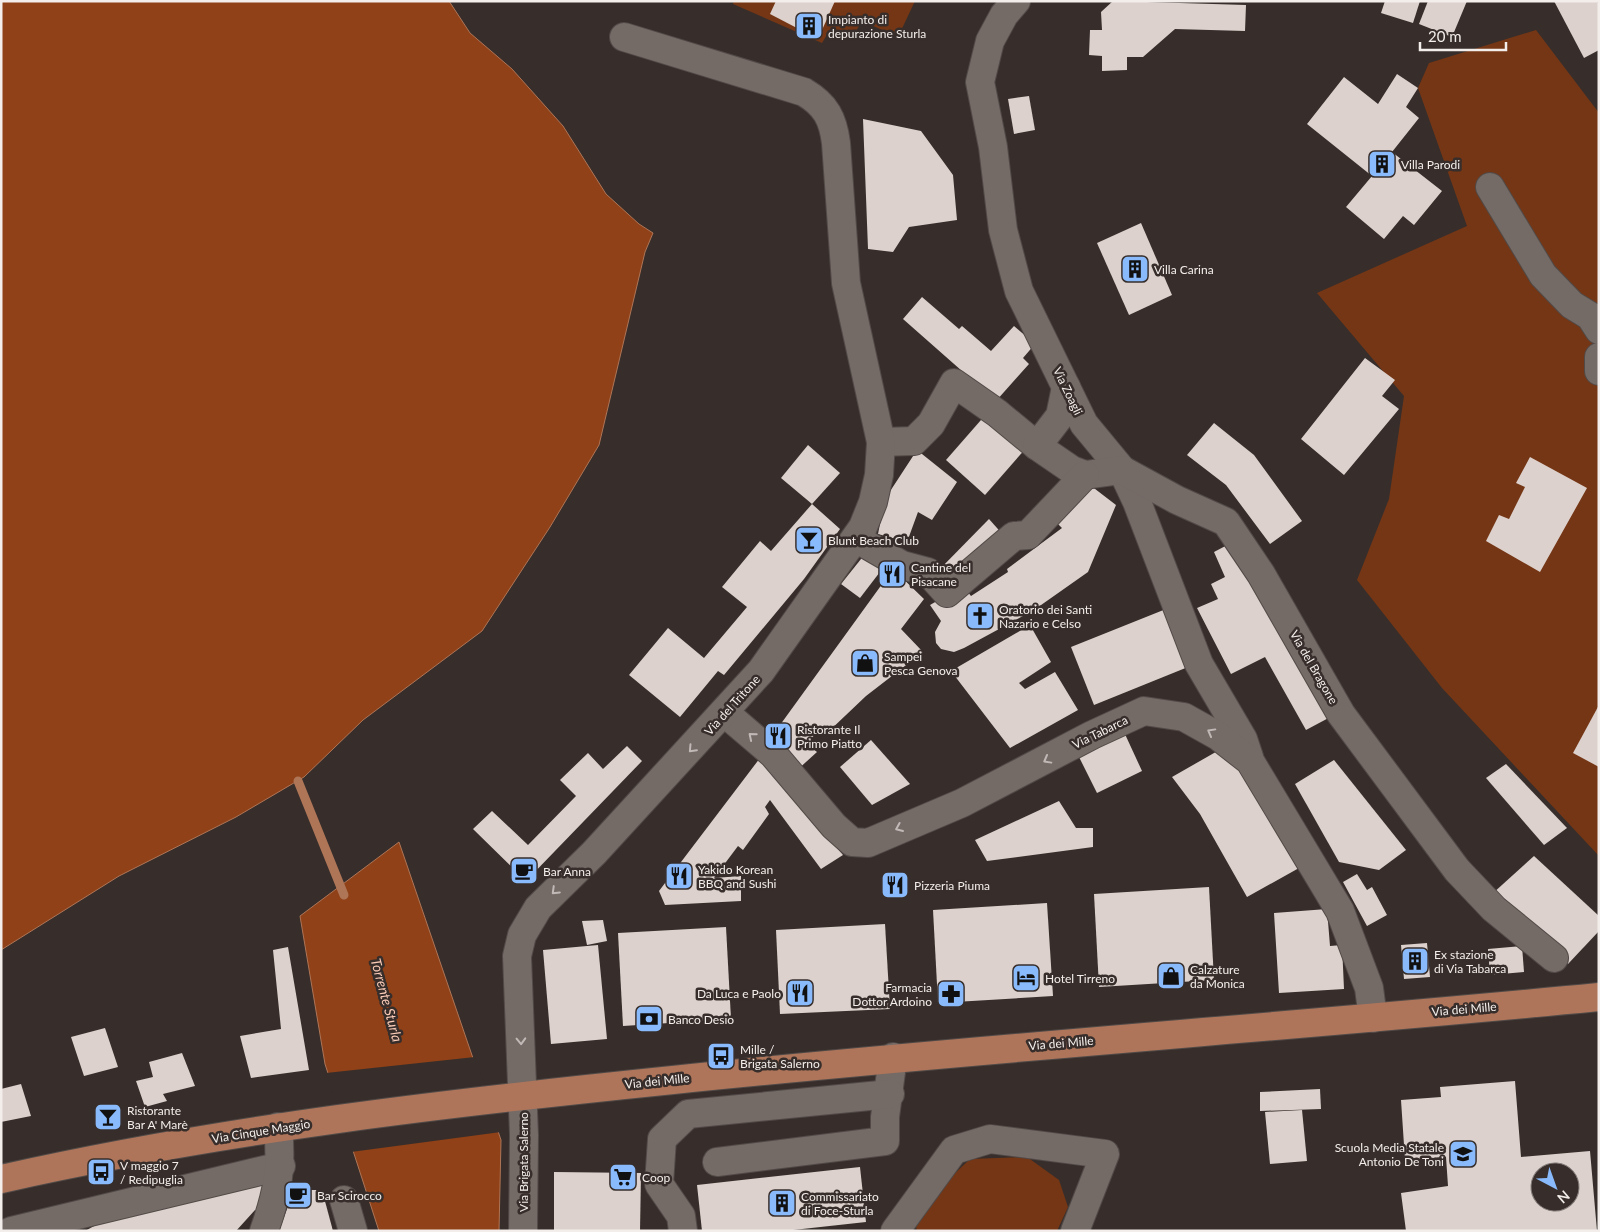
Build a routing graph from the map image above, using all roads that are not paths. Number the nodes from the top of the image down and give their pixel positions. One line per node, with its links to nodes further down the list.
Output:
1 (1016, 1): 7 (street, Via Zoagli)
2 (624, 37): 8 (street, Via del Tritone)
3 (1490, 187): 4 (street)
4 (1599, 330)
5 (1599, 357): 6 (street)
6 (1599, 371)
7 (1066, 386): 9 (street); 10 (street, Via Zoagli)
8 (881, 442): 9 (street); 12 (street, Via del Tritone)
9 (1037, 446): 11 (street)
10 (1122, 470): 11 (street); 14 (street, Via Zoagli); 15 (street, Via del Bragone)
11 (1085, 475): 12 (street)
12 (857, 539): 13 (street, Via del Tritone)
13 (725, 713): 14 (street, Via Tabarca, one-way to 13); 20 (street, Via del Tritone, one-way to 20)
14 (1250, 761): 17 (street, Via Tabarca)
15 (1554, 958)
16 (1599, 997): 17 (main road, Via dei Mille)
17 (1373, 1018): 18 (main road, Via dei Mille)
18 (894, 1057): 19 (street); 20 (main road, Via dei Mille)
19 (890, 1094): 22 (street); 30 (street)
20 (515, 1095): 21 (main road, Via Cinque Maggio); 29 (street, Via Brigata Salerno)
21 (278, 1127): 23 (street); 24 (main road, Via Cinque Maggio)
22 (717, 1162)
23 (281, 1166): 26 (street); 27 (street)
24 (1, 1179)
25 (344, 1200): 28 (street)
26 (11, 1231)
27 (264, 1231)
28 (353, 1231)
29 (523, 1231)
30 (683, 1231)
31 (895, 1231): 32 (street)
32 (1075, 1231)

